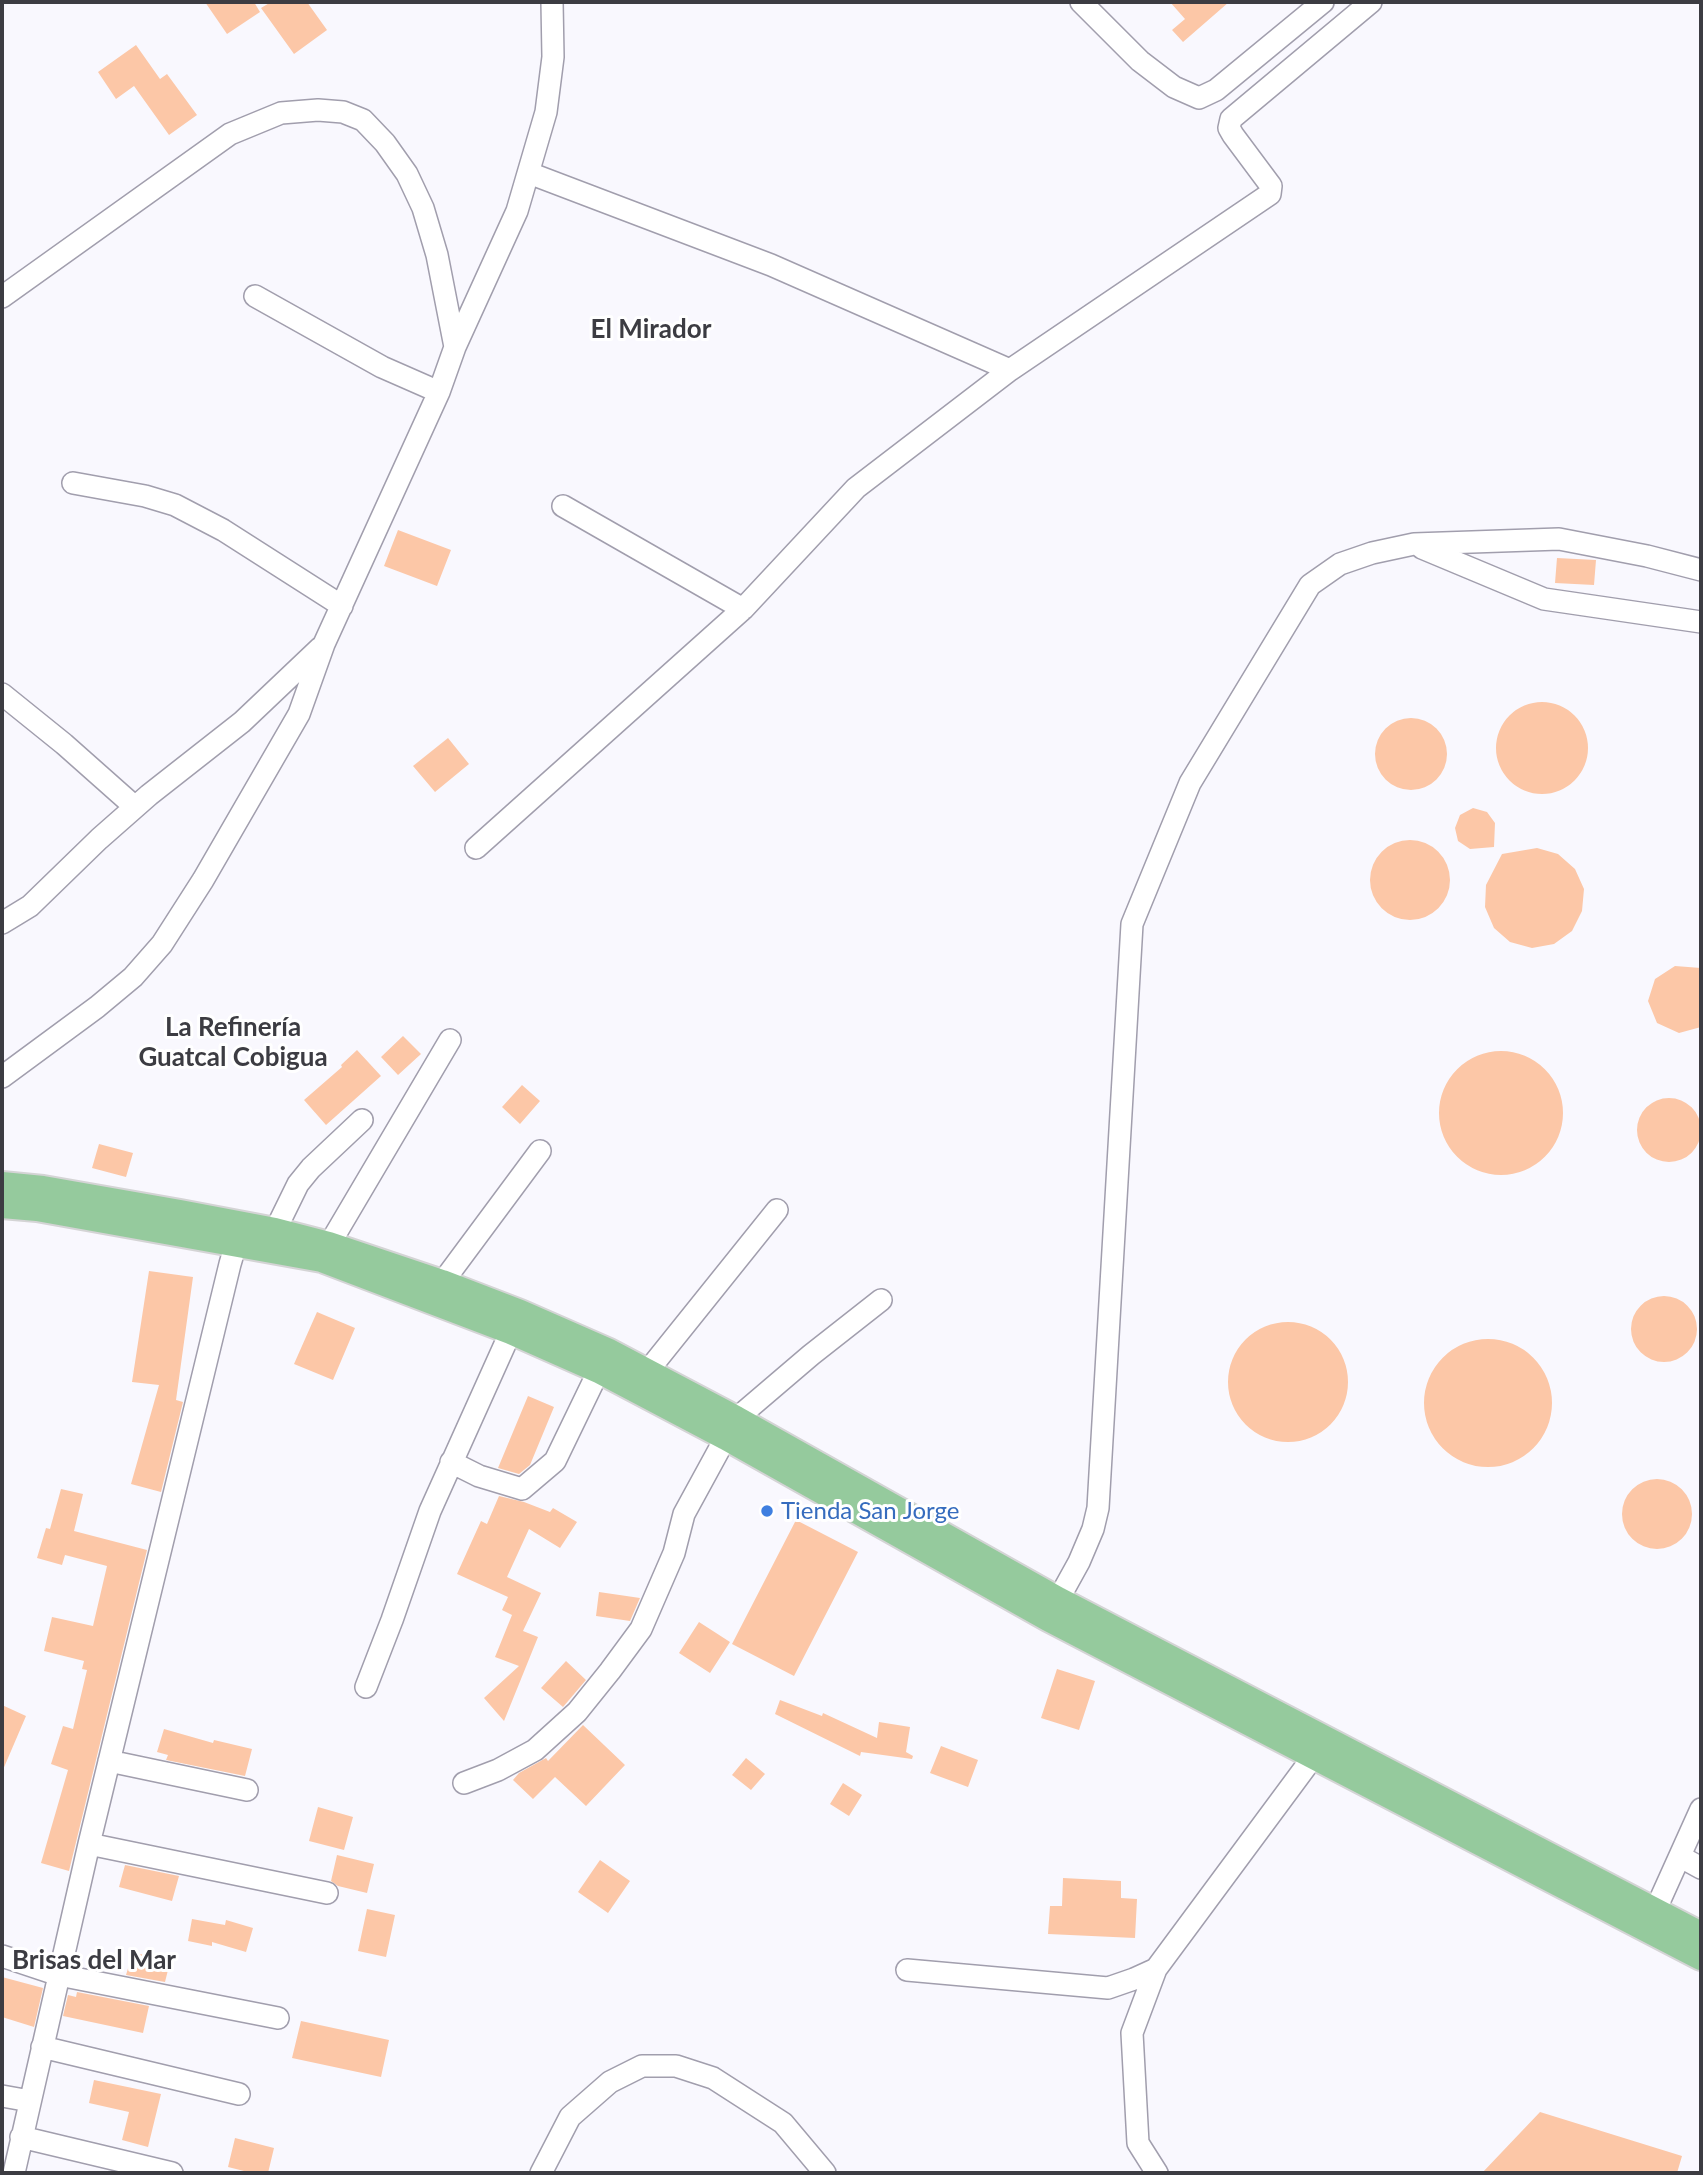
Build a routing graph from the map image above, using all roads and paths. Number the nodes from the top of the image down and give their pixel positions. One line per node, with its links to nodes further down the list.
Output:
1 (1081, 2): 2 (street)
2 (1323, 2)
3 (1371, 2): 9 (street)
4 (555, 6): 5 (street)
5 (529, 173): 8 (street); 9 (street)
6 (255, 296): 10 (street)
7 (2, 297): 8 (street)
8 (455, 347): 10 (street)
9 (1010, 370): 16 (street)
10 (439, 392): 15 (street)
11 (73, 484): 15 (street)
12 (564, 506): 16 (street)
13 (1414, 544): 14 (street); 17 (street); 40 (street)
14 (1701, 570)
15 (342, 606): 18 (street)
16 (743, 609): 21 (street)
17 (1701, 622)
18 (324, 644): 20 (street); 24 (street)
19 (2, 694): 20 (street)
20 (135, 807): 22 (street)
21 (476, 848)
22 (2, 923)
23 (450, 1040): 32 (street)
24 (2, 1077)
25 (362, 1120): 30 (street)
26 (540, 1151): 33 (street)
27 (2, 1185): 31 (main road)
28 (2, 1205): 31 (main road)
29 (778, 1210): 37 (street)
30 (275, 1231): 31 (main road); 32 (main road)
31 (239, 1234): 35 (main road); 43 (street)
32 (328, 1245): 33 (main road)
33 (442, 1283): 37 (main road)
34 (881, 1300): 38 (street)
35 (511, 1331): 36 (main road); 39 (street)
36 (599, 1370): 38 (main road); 39 (street)
37 (647, 1373): 38 (main road)
38 (731, 1428): 40 (main road); 42 (main road); 44 (street)
39 (451, 1462): 41 (street)
40 (1058, 1600): 51 (main road)
41 (366, 1686)
42 (1313, 1757): 54 (main road); 55 (street)
43 (109, 1762): 45 (street); 47 (street)
44 (464, 1783)
45 (247, 1790)
46 (1701, 1809): 48 (street)
47 (89, 1844): 50 (street); 57 (street)
48 (1681, 1857): 49 (street); 51 (street)
49 (1701, 1868)
50 (327, 1894)
51 (1655, 1911): 52 (main road)
52 (1701, 1935)
53 (2, 1956): 57 (street)
54 (1701, 1958)
55 (1156, 1969): 56 (street); 68 (street)
56 (908, 1970)
57 (59, 1975): 58 (street); 59 (street)
58 (278, 2018)
59 (42, 2047): 60 (street); 62 (street)
60 (239, 2094)
61 (2, 2096): 62 (street)
62 (30, 2101): 63 (street)
63 (21, 2137): 64 (street); 65 (street)
64 (14, 2173)
65 (172, 2173)
66 (541, 2173): 67 (street)
67 (825, 2173)
68 (1157, 2173)

